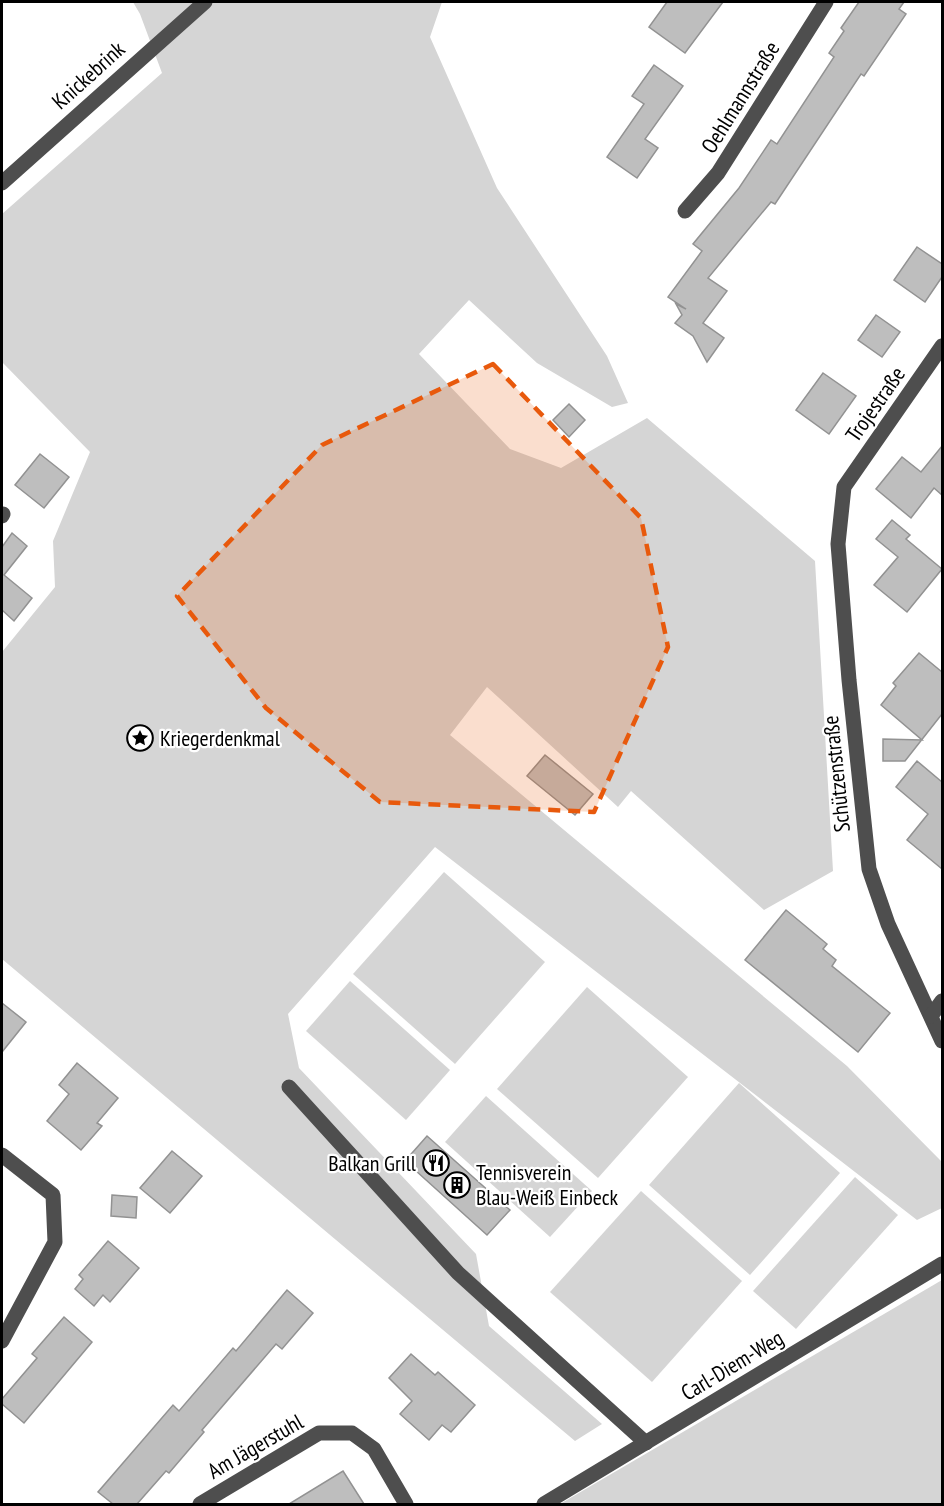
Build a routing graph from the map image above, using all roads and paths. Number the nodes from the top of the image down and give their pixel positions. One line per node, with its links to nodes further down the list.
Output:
1 (205, 2): 3 (street, Knickebrink)
2 (826, 2): 4 (street, Oehlmannstraße)
3 (2, 183)
4 (685, 211)
5 (942, 346): 6 (street, Trojestraße)
6 (844, 487): 8 (street, Schützenstraße)
7 (942, 1001): 8 (street)
8 (931, 1016): 9 (street, Schützenstraße)
9 (942, 1041)
10 (290, 1087): 14 (street)
11 (2, 1155): 13 (street)
12 (942, 1264): 14 (street, Carl-Diem-Weg)
13 (2, 1341)
14 (646, 1443): 17 (street, Carl-Diem-Weg)
15 (200, 1504): 16 (street, Am Jägerstuhl)
16 (406, 1504)
17 (544, 1504)

